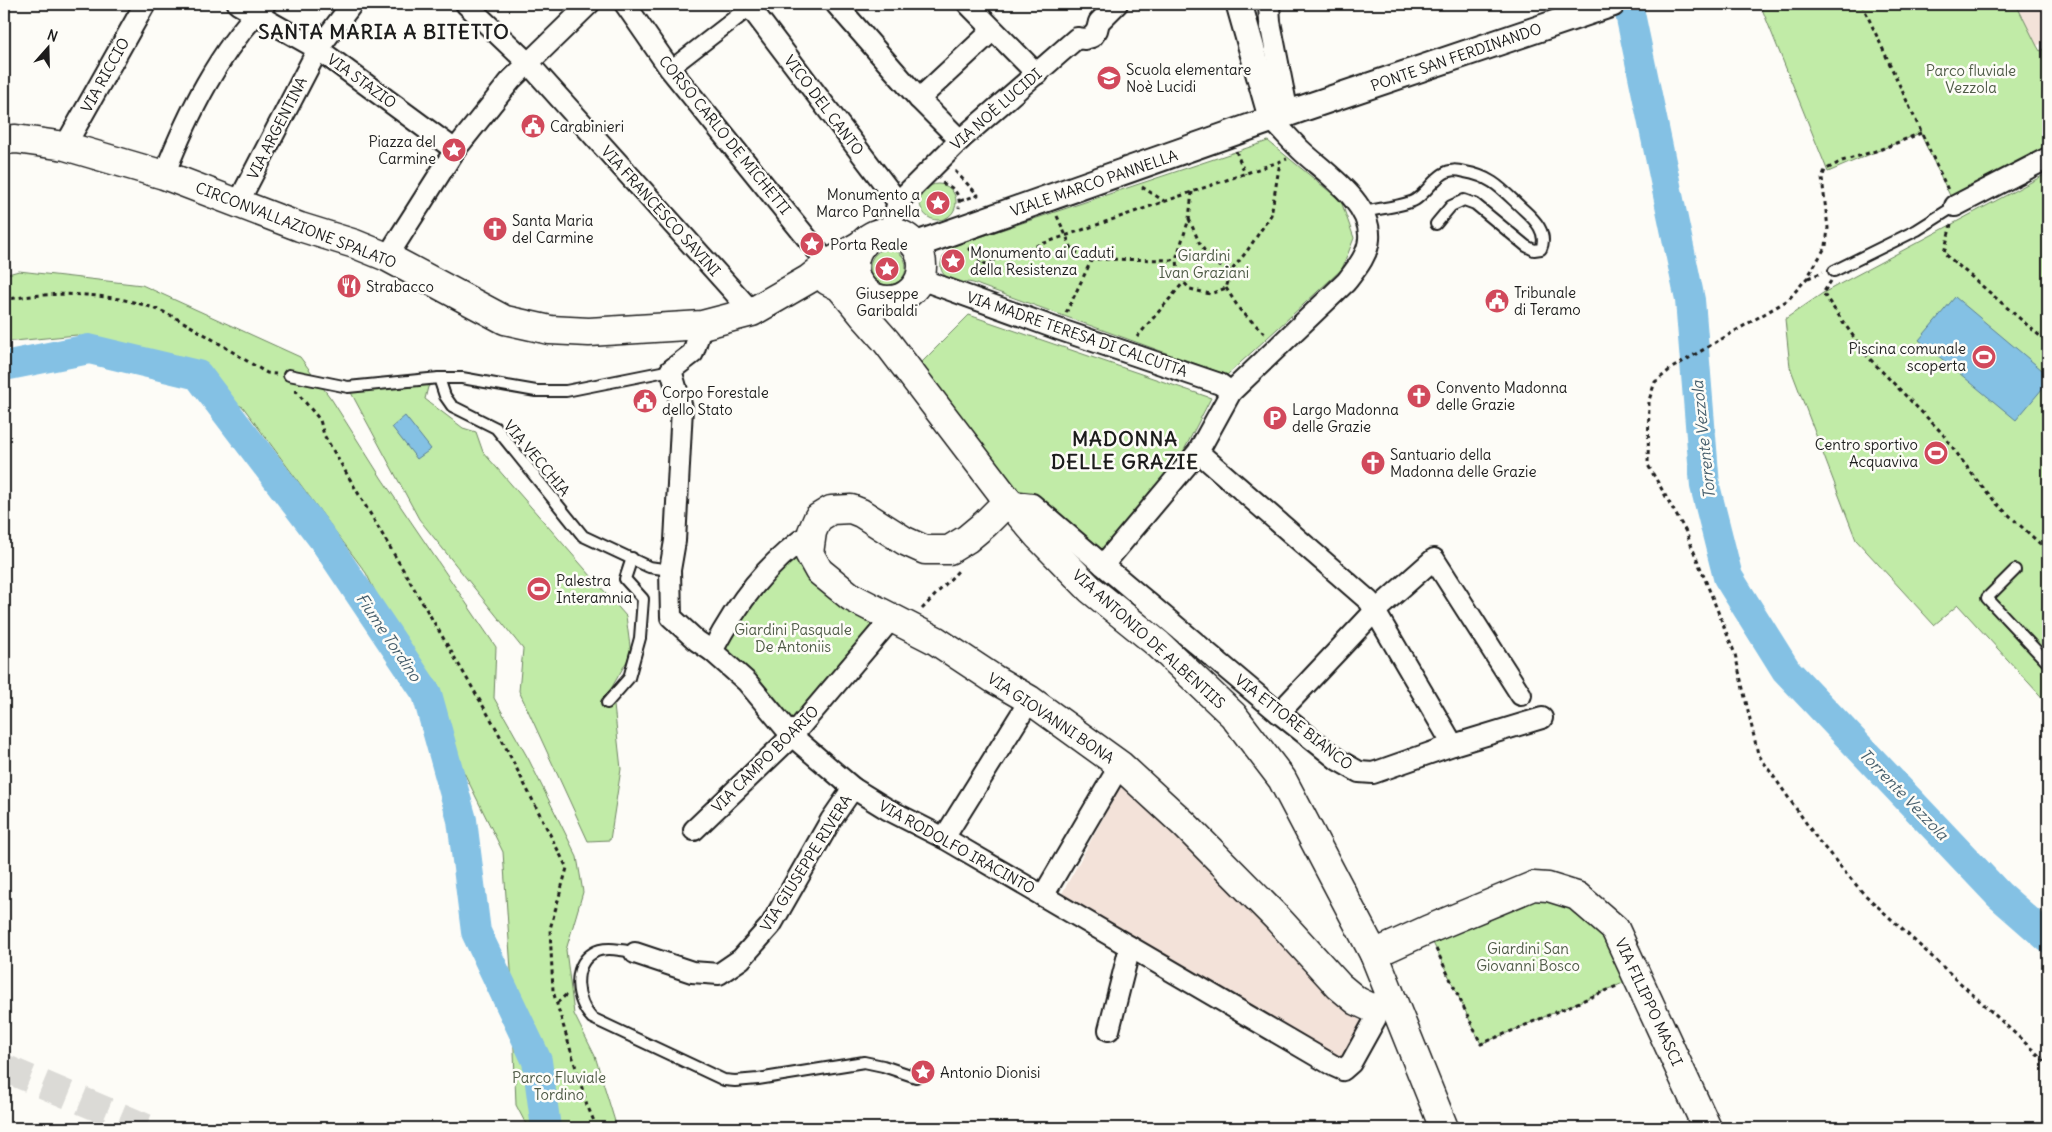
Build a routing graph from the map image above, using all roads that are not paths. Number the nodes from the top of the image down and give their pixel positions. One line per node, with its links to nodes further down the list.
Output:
1 (145, 4): 24 (street, VIA RICCIO)
2 (238, 4): 14 (street, VIA STAZIO)
3 (352, 4): 16 (street, VIA ARGENTINA)
4 (466, 4): 17 (street, VIA FRANCESCO SAVINI)
5 (589, 4): 17 (street)
6 (625, 4): 18 (street, CORSO CARLO DE MICHETTI)
7 (836, 4): 20 (street)
8 (968, 4): 15 (street)
9 (1117, 4): 19 (street, VIA NOÈ LUCIDI)
10 (1239, 4): 21 (street)
11 (1269, 4): 21 (street)
12 (1612, 4): 21 (street, PONTE SAN FERDINANDO)
13 (752, 6): 18 (street); 28 (street, VICO DEL CANTO)
14 (260, 8): 16 (street, VIA STAZIO); 27 (street)
15 (993, 30): 19 (street); 20 (street)
16 (318, 49): 25 (street, VIA STAZIO); 29 (street, VIA ARGENTINA)
17 (529, 64): 25 (street); 42 (street, VIA FRANCESCO SAVINI)
18 (670, 69): 38 (street, CORSO CARLO DE MICHETTI)
19 (1037, 74): 23 (street, VIA NOÈ LUCIDI)
20 (919, 99): 23 (street)
21 (1287, 115): 31 (street); 35 (street, VIALE MARCO PANNELLA)
22 (4, 140): 24 (main road, CIRCONVALLAZIONE SPALATO)
23 (960, 140): 28 (street, VIA NOÈ LUCIDI)
24 (65, 146): 27 (main road, CIRCONVALLAZIONE SPALATO)
25 (455, 150): 36 (street)
26 (2048, 158): 30 (street)
27 (164, 175): 29 (main road, CIRCONVALLAZIONE SPALATO)
28 (898, 202): 33 (street, VIA NOÈ LUCIDI)
29 (238, 203): 36 (main road, CIRCONVALLAZIONE SPALATO)
30 (1955, 206): 37 (lane)
31 (1363, 212): 32 (lane); 49 (street)
32 (1436, 224)
33 (889, 232): 34 (main road); 35 (main road)
34 (864, 243): 38 (main road, CIRCONVALLAZIONE SPALATO); 40 (main road)
35 (915, 245): 39 (main road)
36 (387, 257): 44 (main road, CIRCONVALLAZIONE SPALATO)
37 (1834, 271)
38 (822, 274): 40 (main road, CIRCONVALLAZIONE SPALATO); 42 (main road, CIRCONVALLAZIONE SPALATO); 43 (main road, VIA ANTONIO DE ALBENTIIS)
39 (920, 279): 41 (main road); 49 (street, VIA MADRE TERESA DI CALCUTTA)
40 (859, 282): 41 (main road); 43 (main road)
41 (894, 300): 45 (main road)
42 (752, 312): 44 (main road, CIRCONVALLAZIONE SPALATO)
43 (864, 316): 45 (main road, VIA ANTONIO DE ALBENTIIS)
44 (702, 325): 46 (street)
45 (886, 341): 51 (main road, VIA ANTONIO DE ALBENTIIS)
46 (671, 370): 48 (lane); 55 (street, VIA RODOLFO IRACINTO)
47 (290, 375): 48 (lane)
48 (439, 378): 53 (lane, VIA VECCHIA)
49 (1231, 392): 50 (street)
50 (1198, 452): 54 (street); 57 (street)
51 (1008, 501): 52 (main road); 54 (street, VIA ETTORE BIANCO); 75 (main road, VIA ANTONIO DE ALBENTIIS)
52 (812, 532): 58 (main road, VIA GIOVANNI BONA); 59 (street)
53 (632, 558): 55 (lane, VIA VECCHIA); 63 (lane)
54 (1104, 565): 64 (street, VIA ETTORE BIANCO)
55 (670, 570): 59 (street, VIA RODOLFO IRACINTO)
56 (2015, 570): 60 (lane)
57 (1374, 612): 61 (street); 64 (street); 67 (street)
58 (892, 618): 62 (main road, VIA GIOVANNI BONA); 66 (street, VIA CAMPO BOARIO)
59 (712, 651): 66 (street, VIA RODOLFO IRACINTO)
60 (2048, 663)
61 (1521, 695)
62 (1030, 700): 68 (main road, VIA GIOVANNI BONA); 71 (street)
63 (607, 703)
64 (1279, 713): 67 (street, VIA ETTORE BIANCO)
65 (1542, 718): 67 (street, VIA ETTORE BIANCO)
66 (792, 736): 69 (street, VIA RODOLFO IRACINTO); 70 (street, VIA CAMPO BOARIO)
67 (1453, 745)
68 (1120, 765): 72 (street); 76 (main road, VIA GIOVANNI BONA)
69 (853, 788): 71 (street, VIA RODOLFO IRACINTO); 74 (street, VIA GIUSEPPE RIVERA)
70 (694, 830)
71 (944, 838): 72 (street, VIA RODOLFO IRACINTO)
72 (1043, 896): 73 (street, VIA RODOLFO IRACINTO)
73 (1130, 947): 76 (street, VIA RODOLFO IRACINTO); 77 (street)
74 (636, 953): 78 (lane, VIA GIUSEPPE RIVERA)
75 (1374, 954): 76 (main road, VIA ANTONIO DE ALBENTIIS); 80 (main road, VIA FILIPPO MASCI)
76 (1383, 1004): 79 (main road, VIA ANTONIO DE ALBENTIIS)
77 (1109, 1030)
78 (916, 1077)
79 (1444, 1128)
80 (1707, 1128)

